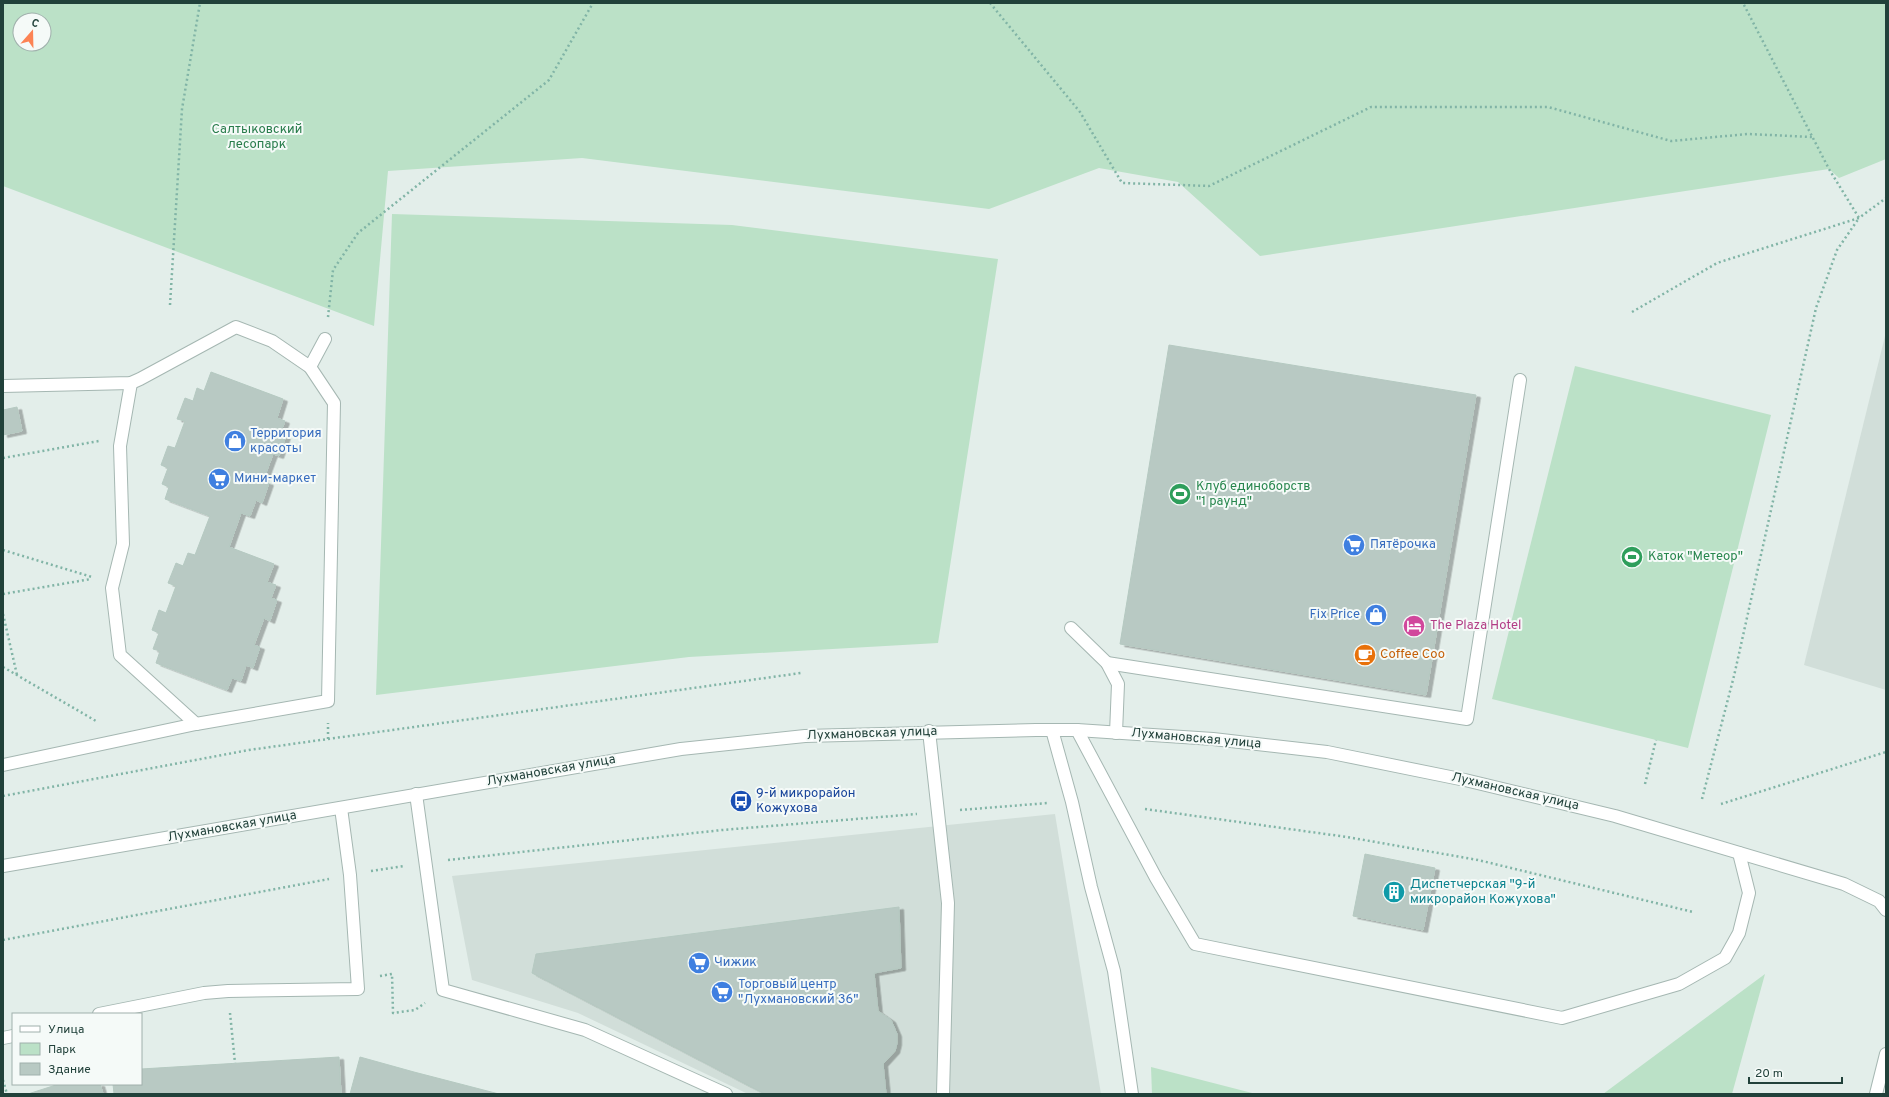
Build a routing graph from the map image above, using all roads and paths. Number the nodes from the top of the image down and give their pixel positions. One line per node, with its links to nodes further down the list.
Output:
1 (200, 3): 8 (path)
2 (593, 3): 10 (path)
3 (990, 3): 5 (path)
4 (1743, 3): 5 (path)
5 (1812, 137): 7 (path)
6 (1886, 198): 7 (path)
7 (1860, 218): 9 (path); 37 (path)
8 (170, 305)
9 (1632, 312)
10 (325, 339): 11 (street)
11 (310, 367): 13 (street); 25 (street)
12 (1520, 380): 21 (street)
13 (131, 383): 14 (street); 15 (street)
14 (3, 386)
15 (121, 437): 16 (path); 25 (street)
16 (3, 458)
17 (3, 550): 18 (path)
18 (3, 594)
19 (3, 614): 24 (path)
20 (1071, 628): 21 (street)
21 (1107, 663): 29 (street)
22 (3, 667): 24 (path)
23 (801, 673): 36 (path)
24 (16, 675): 30 (path)
25 (196, 724): 30 (street)
26 (1052, 730): 27 (street, Лухмановская улица); 28 (street, Лухмановская улица); 38 (street)
27 (1077, 730): 29 (street, Лухмановская улица); 40 (street)
28 (929, 731): 35 (street, Лухмановская улица); 42 (street)
29 (1116, 733): 43 (street, Лухмановская улица)
30 (126, 739): 33 (street)
31 (1656, 740): 34 (path)
32 (1886, 752): 39 (path)
33 (3, 765)
34 (1645, 784)
35 (416, 794): 41 (street, Лухмановская улица); 44 (street)
36 (3, 796)
37 (1702, 800)
38 (1072, 802): 42 (path); 60 (street)
39 (1721, 804)
40 (1116, 805): 43 (street); 48 (path)
41 (341, 808): 45 (street, Лухмановская улица); 46 (street)
42 (937, 813): 44 (path); 59 (street)
43 (1739, 853): 47 (street, Лухмановская улица)
44 (426, 863): 46 (path); 51 (street)
45 (3, 866)
46 (350, 875): 49 (path); 52 (street)
47 (1886, 910)
48 (1693, 912)
49 (3, 940)
50 (392, 974): 51 (path)
51 (443, 990): 58 (street)
52 (228, 991): 53 (street); 55 (path)
53 (104, 1013)
54 (1886, 1054): 61 (street)
55 (235, 1063)
56 (3, 1080): 57 (path)
57 (7, 1094)
58 (726, 1094)
59 (943, 1094)
60 (1132, 1094)
61 (1876, 1094)

